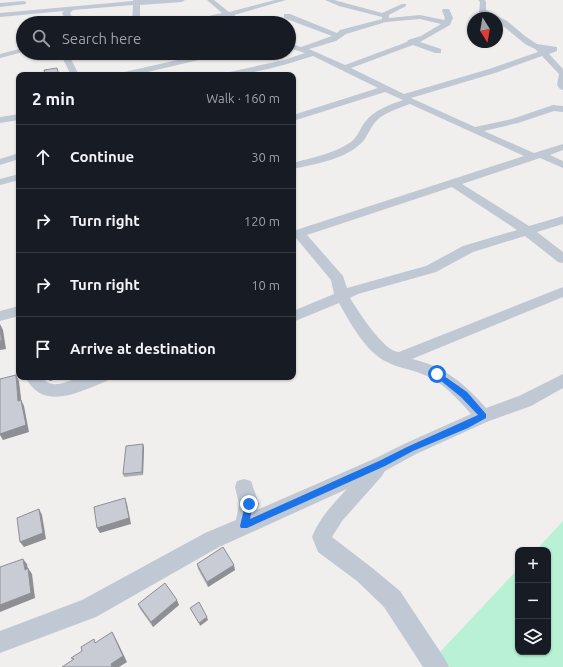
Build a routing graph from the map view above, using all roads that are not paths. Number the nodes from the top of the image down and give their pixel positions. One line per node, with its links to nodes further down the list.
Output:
1 (182, 0): 8 (street)
2 (210, 0): 16 (street)
3 (283, 0): 16 (street)
4 (328, 0): 22 (street)
5 (481, 0): 14 (street)
6 (66, 1): 12 (street)
7 (27, 2): 9 (street); 15 (street)
8 (136, 2): 11 (street); 19 (street)
9 (0, 5)
10 (404, 5): 22 (street)
11 (71, 8): 12 (street); 18 (street)
12 (40, 11): 15 (street)
13 (446, 11): 25 (street)
14 (483, 12)
15 (16, 14): 17 (street)
16 (228, 14): 20 (street); 21 (street)
17 (0, 15)
18 (68, 16)
19 (136, 16)
20 (218, 16)
21 (232, 16)
22 (386, 18): 25 (street); 26 (street)
23 (296, 20): 26 (street)
24 (503, 21): 32 (street)
25 (448, 23): 27 (street)
26 (338, 36): 30 (street)
27 (411, 42): 31 (street); 40 (street)
28 (296, 48): 30 (street)
29 (558, 48): 32 (street)
30 (302, 50): 34 (street)
31 (438, 51)
32 (541, 51): 44 (street); 46 (street)
33 (16, 52): 35 (street)
34 (313, 53): 36 (street); 40 (street)
35 (0, 56)
36 (296, 58)
37 (68, 60): 41 (street)
38 (189, 60): 42 (street)
39 (291, 60): 43 (street)
40 (344, 68): 45 (street)
41 (74, 72)
42 (137, 72)
43 (242, 72)
44 (563, 87)
45 (385, 89): 46 (street); 49 (street)
46 (406, 99): 51 (street); 56 (street)
47 (563, 109): 51 (street)
48 (16, 117): 50 (street)
49 (296, 117)
50 (0, 120)
51 (474, 130): 53 (street)
52 (563, 147): 53 (street)
53 (538, 156): 57 (street); 60 (street)
54 (16, 157): 55 (street)
55 (0, 162)
56 (296, 165)
57 (563, 165)
58 (16, 178): 59 (street)
59 (0, 182)
60 (454, 183): 62 (street); 63 (street)
61 (563, 220): 62 (street)
62 (526, 230): 64 (street); 66 (street)
63 (296, 234): 66 (street)
64 (563, 259)
65 (563, 292): 68 (street)
66 (341, 295): 67 (street); 68 (street)
67 (296, 316)
68 (397, 359): 72 (street)
69 (34, 380): 70 (street)
70 (92, 380)
71 (563, 380): 72 (street)
72 (483, 416): 73 (street)
73 (382, 464): 75 (street); 77 (street)
74 (244, 487): 75 (street)
75 (244, 526): 76 (street)
76 (0, 642)
77 (437, 667)

